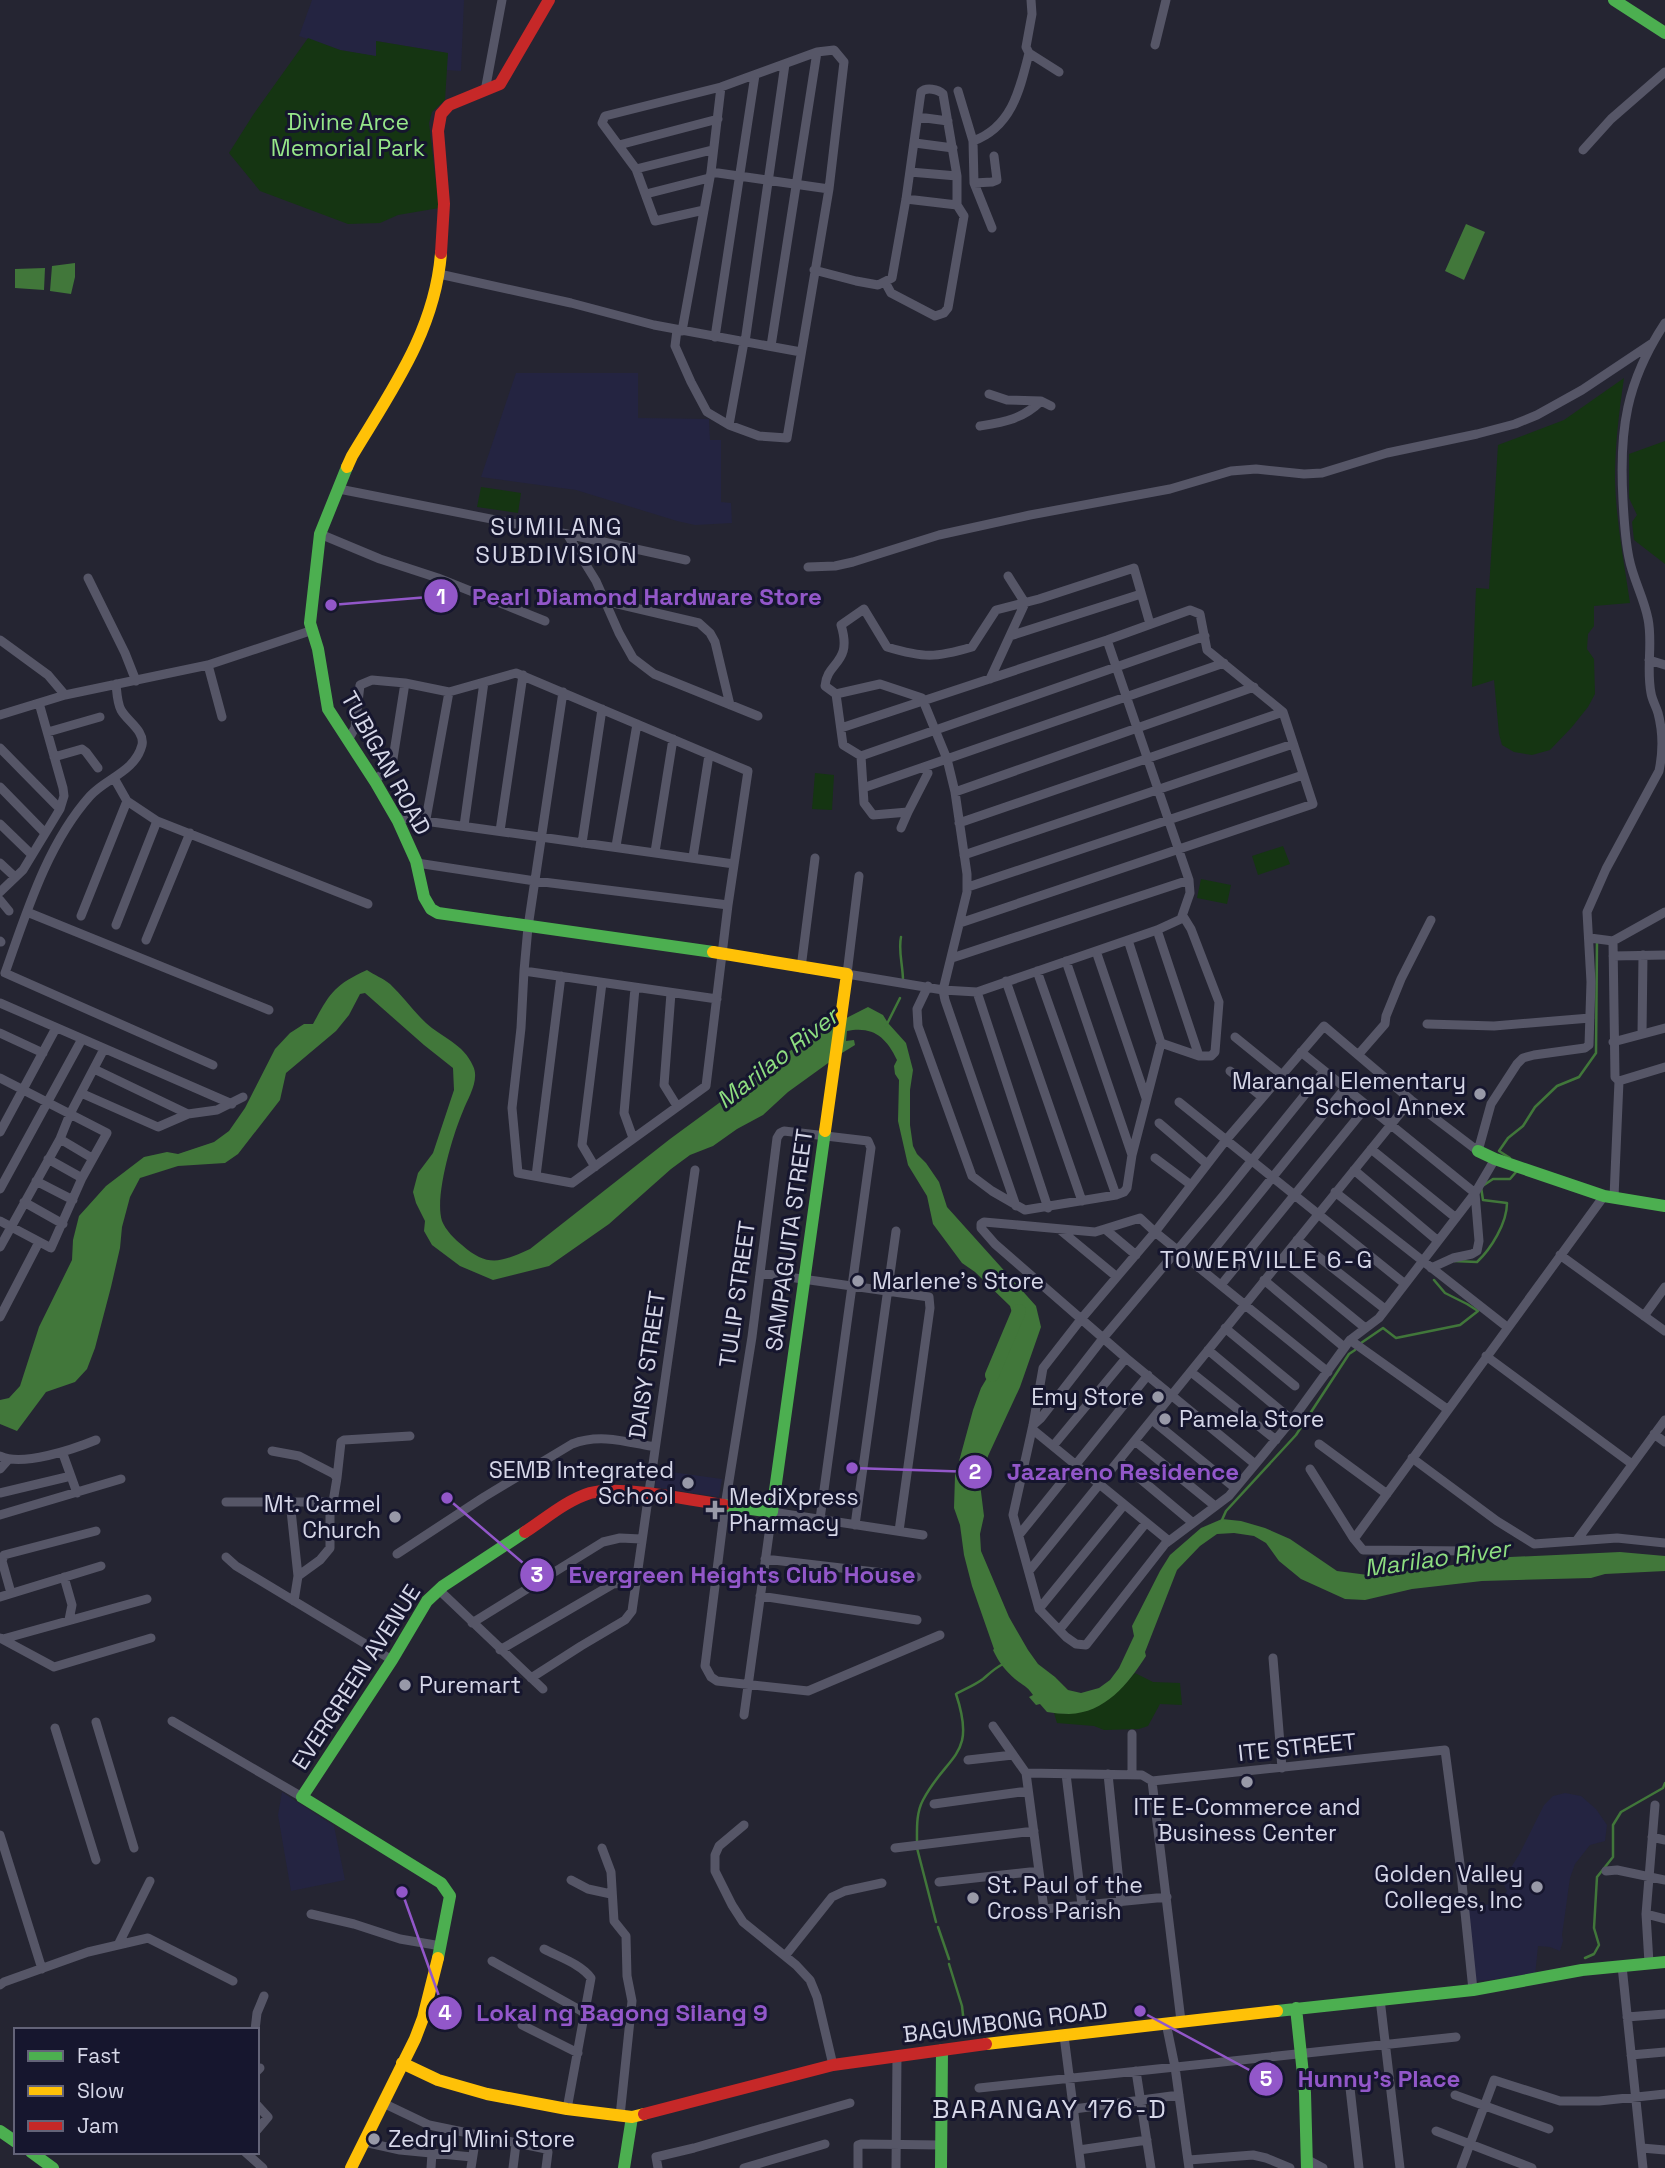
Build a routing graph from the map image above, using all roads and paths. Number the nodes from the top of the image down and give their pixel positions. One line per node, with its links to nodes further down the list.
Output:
1 (502, 0): 15 (street)
2 (549, 0): 15 (street, TUBIGAN ROAD)
3 (1031, 0): 9 (street)
4 (1166, 0): 7 (street)
5 (1614, 0): 6 (street)
6 (1665, 33)
7 (1155, 45)
8 (817, 52): 10 (street); 34 (street); 35 (street)
9 (1029, 53): 11 (street); 20 (street)
10 (785, 64): 13 (street); 32 (street)
11 (1059, 72)
12 (1665, 72): 25 (street)
13 (755, 75): 14 (street); 30 (street)
14 (721, 88): 18 (street); 22 (street)
15 (485, 91): 42 (street, TUBIGAN ROAD)
16 (958, 91): 20 (street)
17 (918, 117): 19 (street); 19 (street); 21 (street)
18 (718, 119): 22 (street); 24 (street)
19 (948, 121): 23 (street)
20 (973, 141): 33 (street)
21 (915, 143): 23 (street); 28 (street)
22 (619, 145): 27 (street)
23 (953, 148): 31 (street)
24 (712, 150): 27 (street); 29 (street)
25 (1583, 150)
26 (993, 156): 33 (street)
27 (636, 169): 36 (street)
28 (910, 172): 31 (street); 37 (street)
29 (710, 175): 30 (street); 36 (street); 39 (street)
30 (740, 176): 32 (street); 46 (street)
31 (957, 176): 38 (street)
32 (768, 180): 34 (street); 47 (street)
33 (974, 183): 40 (street)
34 (797, 185): 35 (street); 49 (street)
35 (829, 190): 41 (street)
36 (646, 194): 39 (street)
37 (906, 199): 38 (street); 43 (street)
38 (957, 205): 43 (street)
39 (704, 210): 45 (street)
40 (992, 228)
41 (814, 270): 43 (street); 50 (street)
42 (439, 274): 45 (street); 56 (street, TUBIGAN ROAD)
43 (885, 282)
44 (1665, 323): 48 (street)
45 (680, 330): 46 (street); 54 (street)
46 (715, 337): 47 (street)
47 (745, 342): 49 (street); 54 (street)
48 (1652, 343): 60 (street); 73 (street)
49 (771, 346): 50 (street)
50 (802, 352): 54 (street)
51 (989, 394): 52 (street)
52 (1041, 401): 53 (street); 55 (street)
53 (1051, 406)
54 (729, 425)
55 (980, 426)
56 (339, 489): 57 (street, TUBIGAN ROAD); 58 (street)
57 (320, 534): 66 (street); 68 (street, TUBIGAN ROAD)
58 (568, 534): 59 (street); 64 (street)
59 (686, 561)
60 (808, 567)
61 (1009, 576): 65 (street)
62 (88, 578): 80 (street)
63 (1141, 594): 65 (street); 67 (street); 69 (street)
64 (605, 601): 92 (street); 92 (street)
65 (1025, 603): 69 (street); 87 (street)
66 (545, 621)
67 (1150, 624): 70 (street); 72 (street)
68 (310, 631): 75 (street); 105 (street, TUBIGAN ROAD)
69 (1010, 636): 79 (street)
70 (1205, 636): 74 (street); 77 (street)
71 (0, 640): 88 (street)
72 (1107, 640): 77 (street); 79 (street)
73 (1649, 660): 76 (street); 167 (street)
74 (1224, 663): 84 (street); 89 (street)
75 (208, 665): 80 (street); 98 (street)
76 (1665, 665)
77 (1116, 667): 89 (street); 101 (street)
78 (523, 675): 81 (street); 86 (street); 133 (street)
79 (989, 679): 90 (street)
80 (136, 681): 83 (street)
81 (484, 682): 85 (street); 131 (street)
82 (405, 683): 85 (street); 105 (street); 117 (street)
83 (116, 684): 88 (street); 116 (street)
84 (1254, 687): 94 (street); 102 (street)
85 (449, 692): 126 (street)
86 (563, 692): 93 (street); 136 (street)
87 (836, 694): 90 (street); 100 (street)
88 (65, 695): 91 (street)
89 (1126, 698): 102 (street); 111 (street)
90 (923, 701): 100 (street); 101 (street)
91 (39, 703): 95 (street); 103 (street)
92 (730, 705): 96 (street)
93 (602, 709): 99 (street); 137 (street)
94 (1283, 712): 106 (street); 112 (street)
95 (0, 715)
96 (758, 716)
97 (100, 717): 103 (street)
98 (222, 717)
99 (637, 724): 104 (street); 138 (street)
100 (841, 728): 109 (street)
101 (934, 729): 109 (street); 111 (street)
102 (1136, 729): 112 (street); 121 (street)
103 (48, 732): 110 (street)
104 (673, 739): 108 (street); 140 (street)
105 (348, 740): 117 (street, TUBIGAN ROAD)
106 (1293, 744): 115 (street); 120 (street)
107 (0, 748): 123 (street)
108 (709, 755): 143 (street); 147 (street)
109 (861, 756): 119 (street)
110 (54, 757): 114 (street); 123 (street)
111 (947, 759): 113 (street); 121 (street)
112 (1147, 759): 120 (street); 129 (street)
113 (925, 767): 119 (street); 124 (street)
114 (98, 768)
115 (1303, 775): 127 (street); 139 (street)
116 (114, 778): 122 (street); 158 (street)
117 (374, 779): 125 (street, TUBIGAN ROAD)
118 (0, 787): 134 (street)
119 (863, 788): 124 (street)
120 (1158, 788): 127 (street); 142 (street)
121 (955, 792): 129 (street)
122 (127, 801): 128 (street); 160 (street)
123 (60, 809): 134 (street)
124 (908, 812): 132 (street)
125 (396, 817): 126 (street); 146 (street, TUBIGAN ROAD)
126 (426, 819): 131 (street)
127 (1169, 820): 139 (street); 152 (street)
128 (157, 821): 135 (street); 164 (street)
129 (959, 823): 142 (street)
130 (0, 824): 141 (street)
131 (464, 826): 133 (street)
132 (901, 828)
133 (500, 831): 136 (street)
134 (45, 833): 141 (street)
135 (190, 834): 155 (street); 168 (street)
136 (542, 837): 137 (street); 151 (street)
137 (582, 843): 138 (street)
138 (616, 846): 140 (street)
139 (1180, 849): 150 (street); 163 (street)
140 (655, 852): 143 (street)
141 (32, 855): 149 (street)
142 (964, 855): 152 (street)
143 (692, 857): 147 (street)
144 (815, 858): 178 (street)
145 (0, 863): 149 (street)
146 (417, 863): 151 (street); 165 (street, TUBIGAN ROAD)
147 (734, 864): 156 (street)
148 (859, 876): 181 (street)
149 (15, 877): 153 (street)
150 (1189, 880): 161 (street); 176 (street)
151 (535, 881): 156 (street); 165 (street)
152 (968, 887): 163 (street)
153 (0, 892)
154 (0, 901): 157 (street)
155 (368, 904)
156 (728, 905): 172 (street)
157 (9, 911)
158 (27, 912): 192 (street); 208 (street)
159 (1665, 912): 170 (street)
160 (81, 916)
161 (1183, 916): 166 (street); 206 (street)
162 (1431, 920): 207 (street)
163 (960, 923): 176 (street)
164 (116, 925)
165 (528, 927): 172 (street, TUBIGAN ROAD); 179 (street)
166 (1157, 930): 169 (street); 206 (street)
167 (1590, 938): 170 (street); 193 (street)
168 (146, 940)
169 (1128, 940): 171 (street); 202 (street)
170 (1613, 941): 174 (street)
171 (1096, 951): 177 (street); 221 (street)
172 (723, 953): 178 (street, TUBIGAN ROAD); 190 (street)
173 (1665, 955): 175 (street)
174 (1613, 956): 175 (street); 201 (street)
175 (1643, 956): 198 (street)
176 (952, 958): 187 (street)
177 (1066, 961): 180 (street); 239 (street)
178 (802, 968): 181 (street, TUBIGAN ROAD)
179 (524, 971): 182 (street); 249 (street)
180 (1037, 971): 183 (street); 257 (street)
181 (847, 974): 185 (street); 233 (street, SAMPAGUITA STREET)
182 (561, 976): 184 (street); 249 (street)
183 (1006, 981): 188 (street); 261 (street)
184 (602, 983): 186 (street); 246 (street)
185 (928, 986): 187 (street); 263 (street)
186 (635, 988): 189 (street); 234 (street)
187 (943, 990): 188 (street); 263 (street)
188 (977, 992): 265 (street)
189 (671, 993): 190 (street); 226 (street)
190 (717, 999): 226 (street)
191 (0, 1003): 195 (street)
192 (269, 1010)
193 (1590, 1018): 194 (street); 238 (street)
194 (1427, 1024)
195 (56, 1028): 200 (street); 205 (street)
196 (1665, 1028): 198 (street)
197 (0, 1033): 205 (street)
198 (1642, 1034): 201 (street)
199 (1235, 1037): 213 (street)
200 (82, 1039): 203 (street); 224 (street)
201 (1613, 1042): 215 (street)
202 (1161, 1043): 206 (street); 221 (street)
203 (104, 1049): 210 (street); 225 (street)
204 (1301, 1052): 207 (street); 212 (street); 213 (street)
205 (43, 1053): 217 (street)
206 (1199, 1055)
207 (1358, 1055): 222 (street)
208 (213, 1065)
209 (1665, 1067): 215 (street)
210 (94, 1069): 218 (street); 229 (street)
211 (1230, 1071): 220 (street)
212 (1324, 1071): 216 (street); 244 (street)
213 (1282, 1075): 220 (street)
214 (0, 1078): 217 (street)
215 (1619, 1081): 259 (street)
216 (1345, 1088): 227 (street); 250 (street)
217 (23, 1090): 224 (street); 232 (street)
218 (81, 1093): 228 (street); 229 (street)
219 (243, 1097): 225 (street)
220 (1262, 1097): 236 (street)
221 (1147, 1099): 239 (street)
222 (1411, 1100): 231 (street); 238 (street)
223 (1179, 1102): 236 (street)
224 (48, 1103): 228 (street); 254 (street)
225 (232, 1104): 229 (street)
226 (677, 1106): 234 (street)
227 (1367, 1106): 231 (street); 258 (street)
228 (70, 1114): 235 (street); 240 (street)
229 (188, 1114)
230 (1159, 1123): 245 (street)
231 (1391, 1125): 237 (street); 256 (street)
232 (0, 1132)
233 (825, 1136): 286 (street, TULIP STREET); 288 (street, SAMPAGUITA STREET); 291 (street)
234 (633, 1138): 246 (street)
235 (60, 1139): 240 (street); 242 (street)
236 (1226, 1140): 244 (street); 245 (street)
237 (1371, 1149): 248 (street); 267 (street)
238 (1478, 1151): 243 (street)
239 (1132, 1155): 257 (street)
240 (92, 1158): 251 (street)
241 (1155, 1158): 253 (street)
242 (48, 1159): 251 (street); 252 (street)
243 (1494, 1159): 256 (street); 259 (street)
244 (1252, 1160): 250 (street); 279 (street)
245 (1207, 1164): 253 (street)
246 (595, 1167): 249 (street)
247 (695, 1170): 327 (street, DAISY STREET)
248 (1354, 1170): 255 (street); 276 (street)
249 (536, 1176)
250 (1273, 1177): 258 (street); 284 (street)
251 (82, 1178): 260 (street)
252 (36, 1181): 260 (street); 262 (street)
253 (1191, 1185): 274 (street)
254 (0, 1189)
255 (1335, 1192): 266 (street); 283 (street)
256 (1475, 1193): 267 (street); 285 (street)
257 (1116, 1195): 261 (street)
258 (1296, 1195): 266 (street); 292 (street)
259 (1609, 1197): 264 (street); 281 (street)
260 (73, 1200): 269 (street)
261 (1082, 1200): 265 (street)
262 (24, 1202): 269 (street); 270 (street)
263 (1016, 1206): 265 (street)
264 (1665, 1206)
265 (1048, 1208)
266 (1319, 1213): 275 (street); 290 (street)
267 (1456, 1217): 276 (street)
268 (0, 1221): 270 (street)
269 (62, 1224): 277 (street)
270 (11, 1226): 277 (street); 278 (street)
271 (1059, 1229): 272 (street); 287 (street); 299 (street)
272 (1105, 1229): 274 (street); 280 (street)
273 (896, 1231): 294 (street)
274 (1155, 1232): 279 (street); 280 (street)
275 (1297, 1240): 282 (street); 296 (street)
276 (1438, 1241): 283 (street)
277 (39, 1242): 298 (street)
278 (0, 1247)
279 (1176, 1249): 284 (street); 304 (street)
280 (1136, 1255): 287 (street)
281 (1560, 1255): 297 (street); 301 (street)
282 (1281, 1259): 289 (street); 300 (street)
283 (1422, 1261): 285 (street); 290 (street)
284 (1199, 1268): 292 (street)
285 (1431, 1268): 301 (street)
286 (760, 1273): 288 (street); 351 (street, TULIP STREET)
287 (1117, 1277): 299 (street)
288 (804, 1278): 291 (street); 353 (street, SAMPAGUITA STREET)
289 (1264, 1280): 295 (street); 305 (street)
290 (1405, 1284): 296 (street)
291 (852, 1285): 294 (street); 355 (street)
292 (1221, 1285): 295 (street)
293 (1665, 1287): 297 (street)
294 (888, 1290): 358 (street); 360 (street)
295 (1245, 1305): 302 (street); 310 (street)
296 (1385, 1309): 300 (street)
297 (1644, 1316): 303 (street)
298 (0, 1317)
299 (1082, 1318): 304 (street); 318 (street)
300 (1364, 1327): 305 (street)
301 (1507, 1327): 307 (street)
302 (1225, 1328): 306 (street); 312 (street)
303 (1665, 1331)
304 (1104, 1336): 308 (street); 318 (street)
305 (1347, 1344): 310 (street); 314 (street)
306 (1208, 1350): 309 (street); 316 (street)
307 (1486, 1356): 314 (street); 335 (street)
308 (1126, 1357): 311 (street); 326 (street)
309 (1191, 1371): 313 (street); 322 (street)
310 (1328, 1372): 316 (street)
311 (1149, 1376): 313 (street); 333 (street)
312 (1295, 1386)
313 (1172, 1395): 315 (street); 334 (street)
314 (1447, 1409): 331 (street)
315 (1152, 1420): 323 (street); 342 (street)
316 (1292, 1420): 322 (street)
317 (1665, 1420): 319 (street)
318 (1033, 1427): 326 (street); 362 (street)
319 (1654, 1434): 324 (street); 335 (street)
320 (410, 1436): 339 (street)
321 (96, 1440): 329 (street)
322 (1276, 1440): 334 (street)
323 (1135, 1441): 332 (street); 352 (street)
324 (1665, 1442)
325 (1319, 1444): 345 (street)
326 (1053, 1446): 333 (street)
327 (656, 1447): 346 (street, DAISY STREET); 369 (street)
328 (272, 1451): 339 (street)
329 (63, 1454): 330 (street); 338 (street)
330 (4, 1458): 336 (street)
331 (1412, 1458): 345 (street); 365 (street)
332 (1119, 1461): 341 (street); 357 (street)
333 (1074, 1464): 341 (street); 362 (street)
334 (1255, 1464): 342 (street)
335 (1632, 1464): 365 (street)
336 (0, 1469)
337 (1310, 1469): 364 (street)
338 (71, 1476): 343 (street); 344 (street)
339 (337, 1478): 349 (street)
340 (121, 1479): 344 (street)
341 (1100, 1485): 350 (street); 374 (street)
342 (1236, 1488): 352 (street)
343 (0, 1493)
344 (78, 1493): 354 (street)
345 (1387, 1493): 364 (street)
346 (648, 1494): 351 (street, EVERGREEN AVENUE); 363 (street, DAISY STREET); 379 (street, EVERGREEN AVENUE)
347 (290, 1501): 348 (street); 349 (street); 375 (street)
348 (226, 1502)
349 (333, 1503): 375 (street)
350 (1124, 1505): 356 (street); 385 (street)
351 (725, 1506): 353 (street, EVERGREEN AVENUE); 397 (street, TULIP STREET)
352 (1215, 1506): 357 (street)
353 (772, 1512): 355 (street, EVERGREEN AVENUE); 371 (street)
354 (0, 1515)
355 (820, 1519): 358 (street, EVERGREEN AVENUE)
356 (1146, 1523): 366 (street); 389 (street)
357 (1194, 1523): 366 (street)
358 (855, 1524): 360 (street, EVERGREEN AVENUE)
359 (96, 1531): 372 (street)
360 (899, 1531): 361 (street, EVERGREEN AVENUE)
361 (923, 1535)
362 (1019, 1535): 374 (street)
363 (641, 1539): 378 (street, DAISY STREET); 388 (street)
364 (1354, 1539): 368 (street)
365 (1577, 1540): 367 (street)
366 (1169, 1541): 389 (street)
367 (1665, 1543)
368 (1468, 1551)
369 (397, 1554)
370 (226, 1557): 384 (street)
371 (765, 1559): 377 (street); 381 (street)
372 (1, 1562): 380 (street)
373 (100, 1566): 376 (street)
374 (1029, 1571): 385 (street)
375 (298, 1576): 384 (street)
376 (64, 1577): 380 (street); 386 (street)
377 (917, 1577)
378 (635, 1583): 393 (street); 396 (street, DAISY STREET)
379 (438, 1589): 388 (street); 395 (street, EVERGREEN AVENUE)
380 (11, 1593): 382 (street)
381 (760, 1596): 387 (street); 397 (street)
382 (0, 1597)
383 (147, 1599): 386 (street)
384 (294, 1601): 395 (street)
385 (1039, 1609): 389 (street)
386 (69, 1620): 391 (street)
387 (917, 1620)
388 (472, 1623): 393 (street)
389 (1060, 1629)
390 (940, 1634): 397 (street, TULIP STREET)
391 (1, 1638): 392 (street)
392 (151, 1638)
393 (500, 1650): 396 (street)
394 (1273, 1658): 407 (street)
395 (392, 1660): 414 (street, EVERGREEN AVENUE)
396 (531, 1678): 398 (street)
397 (748, 1684): 399 (street)
398 (542, 1689)
399 (744, 1715)
400 (172, 1721): 414 (street)
401 (96, 1722): 423 (street)
402 (993, 1726): 405 (street)
403 (55, 1728): 425 (street)
404 (1132, 1734): 411 (street)
405 (1013, 1755): 406 (street); 408 (street)
406 (968, 1760)
407 (1282, 1768): 412 (street, ITE STREET); 452 (street, ITE STREET)
408 (1026, 1773): 409 (street); 413 (street)
409 (1066, 1774): 410 (street); 437 (street)
410 (1108, 1774): 411 (street); 436 (street)
411 (1132, 1775): 412 (street)
412 (1152, 1781): 435 (street)
413 (1028, 1791): 415 (street); 418 (street)
414 (302, 1797): 442 (street)
415 (934, 1804)
416 (1655, 1805): 420 (street)
417 (744, 1825): 444 (street)
418 (1034, 1831): 424 (street); 426 (street)
419 (0, 1835): 449 (street)
420 (1652, 1837): 421 (street); 428 (street)
421 (1665, 1840)
422 (602, 1847): 434 (street)
423 (134, 1848)
424 (895, 1848)
425 (96, 1860)
426 (1039, 1871): 432 (street); 437 (street)
427 (1606, 1871): 428 (street)
428 (1649, 1877): 430 (street); 439 (street)
429 (571, 1880): 434 (street)
430 (1665, 1880)
431 (150, 1881): 441 (street)
432 (939, 1882)
433 (882, 1883): 444 (street)
434 (611, 1894): 490 (street)
435 (1167, 1897): 436 (street); 459 (street)
436 (1121, 1902): 437 (street)
437 (1082, 1905)
438 (312, 1914): 442 (street)
439 (1646, 1914): 440 (street); 447 (street)
440 (1665, 1919)
441 (119, 1943): 449 (street); 450 (street)
442 (441, 1946): 472 (street)
443 (544, 1949): 456 (street)
444 (785, 1956): 473 (street)
445 (492, 1961): 456 (street)
446 (1665, 1962): 447 (street, BAGUMBONG ROAD)
447 (1649, 1963): 448 (street, BAGUMBONG ROAD)
448 (1622, 1966): 452 (street, BAGUMBONG ROAD); 458 (street)
449 (42, 1969): 451 (street)
450 (233, 1981)
451 (0, 1985)
452 (1473, 1990): 454 (street, BAGUMBONG ROAD)
453 (264, 1996): 462 (street)
454 (1380, 1999): 455 (street, BAGUMBONG ROAD); 465 (street)
455 (1296, 2008): 459 (street, BAGUMBONG ROAD); 469 (street)
456 (585, 2013): 468 (street)
457 (1665, 2014): 458 (street)
458 (1627, 2017): 471 (street)
459 (1181, 2021): 460 (street, BAGUMBONG ROAD)
460 (1166, 2023): 463 (street, BAGUMBONG ROAD); 474 (street)
461 (522, 2025): 468 (street)
462 (256, 2028)
463 (1064, 2036): 466 (street, BAGUMBONG ROAD); 476 (street)
464 (1456, 2036): 465 (street)
465 (1386, 2045): 469 (street); 529 (street)
466 (942, 2050): 470 (street, BAGUMBONG ROAD); 501 (street)
467 (1665, 2052): 471 (street)
468 (578, 2053): 488 (street)
469 (1300, 2053): 474 (street); 510 (street)
470 (898, 2055): 473 (street, BAGUMBONG ROAD); 500 (street)
471 (1631, 2055): 482 (street)
472 (402, 2063): 484 (street); 488 (street, BAGUMBONG ROAD)
473 (833, 2065): 490 (street, BAGUMBONG ROAD)
474 (1175, 2067): 475 (street); 480 (street)
475 (1136, 2071): 476 (street); 483 (street)
476 (1070, 2079): 477 (street); 489 (street)
477 (979, 2088)
478 (1350, 2088): 528 (street)
479 (1665, 2094): 482 (street)
480 (1179, 2095): 483 (street); 509 (street)
481 (1455, 2095): 486 (street)
482 (1636, 2096): 486 (street); 502 (street)
483 (1142, 2101): 489 (street); 495 (street)
484 (383, 2103): 494 (street); 496 (street)
485 (850, 2103): 519 (street)
486 (1484, 2106): 492 (street); 499 (street)
487 (259, 2107): 491 (street)
488 (567, 2109): 490 (street, BAGUMBONG ROAD)
489 (1074, 2109): 503 (street)
490 (626, 2117): 518 (street)
491 (259, 2128)
492 (1549, 2130)
493 (1436, 2131): 499 (street)
494 (476, 2136): 497 (street); 508 (street)
495 (1147, 2140): 503 (street); 525 (street)
496 (364, 2142): 505 (street); 513 (street)
497 (516, 2144): 516 (street); 517 (street)
498 (825, 2144): 520 (street)
499 (1472, 2144): 530 (street); 531 (street)
500 (897, 2145): 501 (street); 521 (street); 522 (street)
501 (942, 2145): 523 (street)
502 (1642, 2148): 504 (street); 532 (street)
503 (1079, 2150): 524 (street)
504 (1665, 2150)
505 (432, 2153): 508 (street); 514 (street)
506 (34, 2154): 511 (street)
507 (247, 2154): 512 (street)
508 (472, 2157): 515 (street)
509 (1189, 2164): 526 (street)
510 (1308, 2164): 527 (street)
511 (53, 2168)
512 (263, 2168)
513 (351, 2168)
514 (431, 2168)
515 (471, 2168)
516 (513, 2168)
517 (546, 2168)
518 (624, 2168)
519 (658, 2168)
520 (744, 2168)
521 (858, 2168)
522 (896, 2168)
523 (940, 2168)
524 (1081, 2168)
525 (1151, 2168)
526 (1290, 2168)
527 (1323, 2168)
528 (1359, 2168)
529 (1399, 2168)
530 (1461, 2168)
531 (1532, 2168)
532 (1643, 2168)

